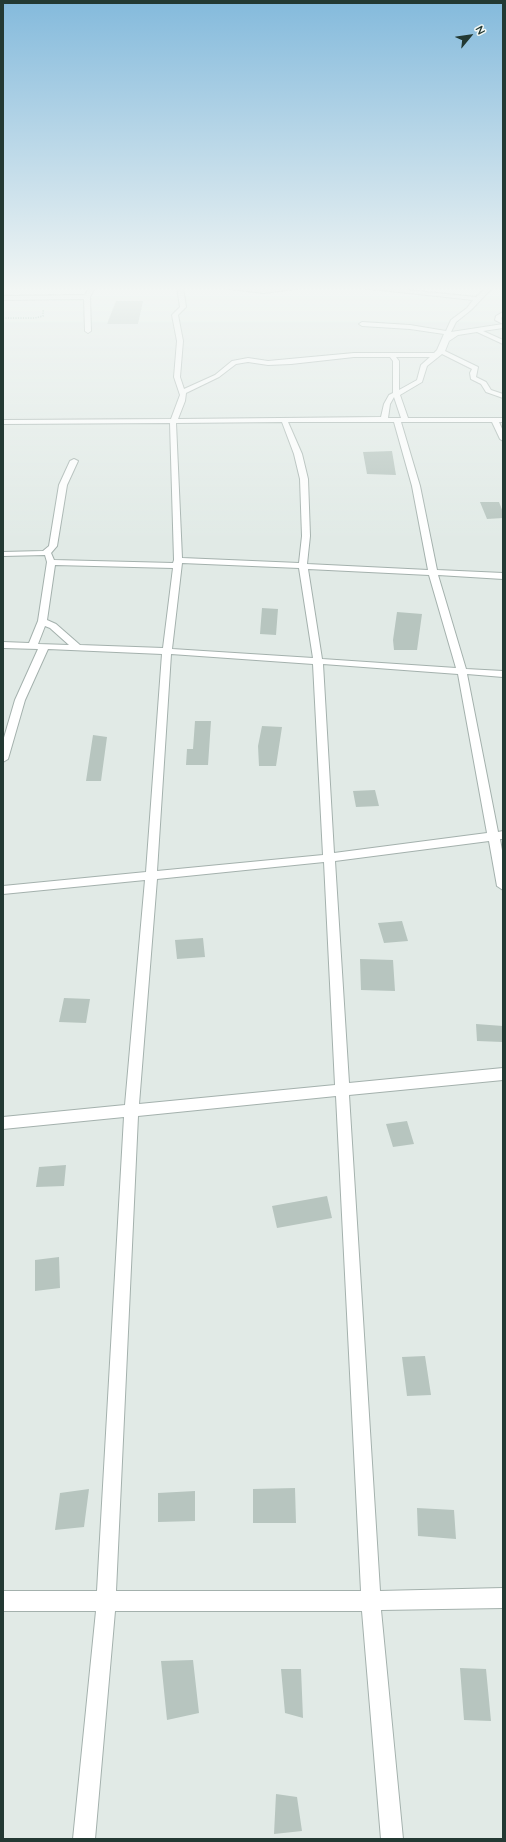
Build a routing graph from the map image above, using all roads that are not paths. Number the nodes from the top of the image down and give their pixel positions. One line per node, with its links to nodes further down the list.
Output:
1 (177, 373): 6 (street)
2 (220, 373): 6 (street)
3 (395, 373): 7 (street)
4 (422, 373): 7 (street)
5 (473, 373): 8 (street)
6 (182, 392): 15 (street)
7 (396, 394): 11 (street); 12 (street)
8 (503, 396)
9 (284, 419): 11 (street); 15 (street); 23 (street)
10 (494, 419): 12 (street); 13 (street); 17 (street)
11 (384, 420): 12 (street)
12 (405, 420): 16 (street); 16 (street)
13 (503, 420)
14 (3, 422): 15 (street)
15 (173, 422): 22 (street)
16 (401, 430): 24 (street)
17 (503, 439)
18 (74, 461): 19 (street)
19 (49, 551): 20 (street); 21 (street)
20 (3, 554)
21 (51, 562): 22 (street); 26 (street)
22 (177, 563): 23 (street); 31 (street)
23 (303, 566): 24 (street); 32 (street)
24 (433, 573): 25 (street); 33 (street)
25 (503, 576)
26 (42, 621): 28 (street); 30 (street)
27 (3, 645): 28 (street)
28 (32, 647): 29 (street)
29 (44, 647): 30 (street); 35 (street)
30 (78, 648): 31 (street)
31 (167, 651): 32 (street); 38 (street)
32 (318, 662): 33 (street); 37 (street)
33 (462, 671): 34 (street); 36 (street)
34 (503, 674)
35 (3, 759)
36 (498, 836): 37 (street); 39 (street)
37 (329, 858): 38 (street); 42 (street)
38 (151, 876): 40 (street); 43 (street)
39 (503, 886)
40 (3, 890)
41 (503, 1074): 42 (street)
42 (342, 1089): 43 (street); 48 (street)
43 (132, 1112): 44 (street); 47 (street)
44 (3, 1123)
45 (503, 1598): 48 (street)
46 (3, 1601): 47 (street)
47 (106, 1601): 48 (street); 49 (street)
48 (371, 1601): 50 (street)
49 (84, 1839)
50 (392, 1839)

